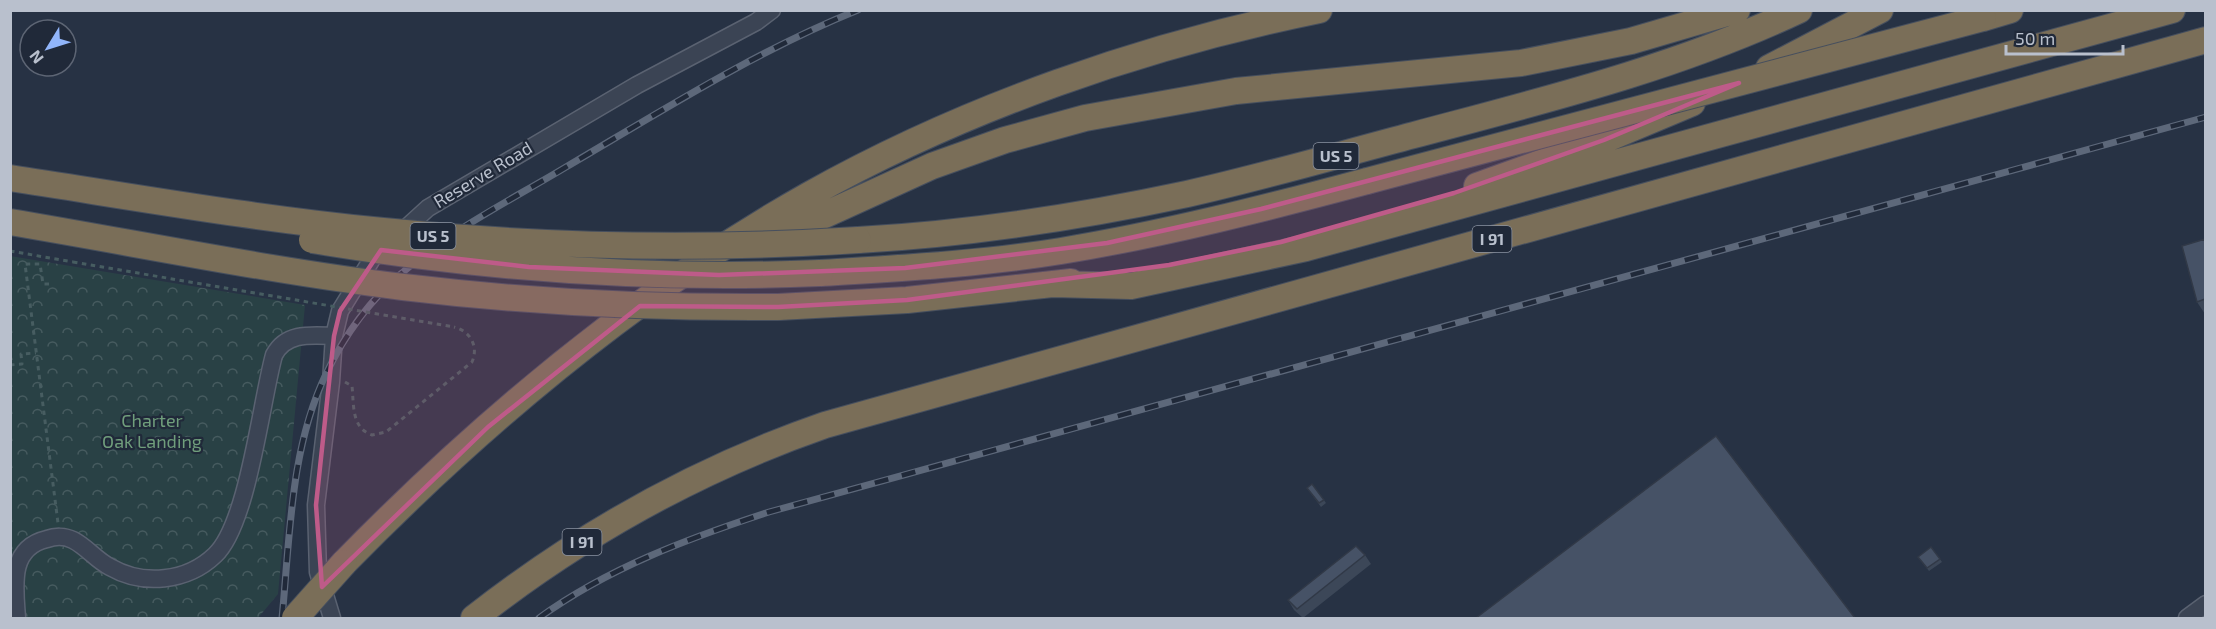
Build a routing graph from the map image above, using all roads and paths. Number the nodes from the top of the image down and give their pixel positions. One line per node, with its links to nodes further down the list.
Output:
1 (772, 10): 17 (street, Reserve Road)
2 (1319, 10): 14 (highway, bridge)
3 (1737, 10): 14 (highway, bridge)
4 (1799, 10): 11 (highway, US 5, bridge)
5 (1880, 10): 16 (highway)
6 (2010, 10): 11 (highway, bridge)
7 (2172, 10): 16 (highway)
8 (2205, 40): 10 (highway, I 91)
9 (2205, 48): 10 (highway)
10 (2160, 52): 28 (highway, I 91)
11 (10, 181)
12 (10, 222): 16 (highway, bridge)
13 (10, 251): 20 (path, bridge)
14 (720, 252): 25 (highway, bridge)
15 (49, 284): 18 (path)
16 (1053, 284)
17 (334, 336): 20 (street, Reserve Road); 22 (street)
18 (36, 353): 19 (path); 22 (path)
19 (10, 366)
20 (331, 382): 21 (street, Reserve Road)
21 (316, 505): 26 (street); 27 (street, Reserve Road)
22 (60, 537): 24 (street)
23 (2205, 604): 29 (street)
24 (17, 618)
25 (295, 618)
26 (308, 618)
27 (333, 618)
28 (474, 618)
29 (2187, 618)

